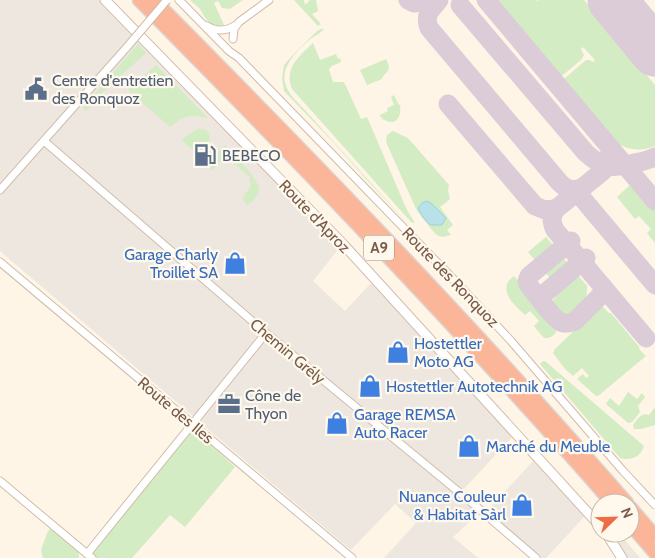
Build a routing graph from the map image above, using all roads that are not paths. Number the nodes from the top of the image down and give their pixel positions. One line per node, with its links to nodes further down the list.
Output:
1 (105, 0): 22 (street, Route d'Aproz)
2 (139, 0): 19 (highway, A9)
3 (154, 0): 20 (highway, A9)
4 (167, 0): 13 (street, bridge)
5 (179, 0): 7 (street, Route des Ronquoz)
6 (269, 0): 8 (street)
7 (200, 22): 9 (street, Route des Ronquoz); 10 (street, Route des Ronquoz)
8 (237, 25): 9 (street); 11 (street)
9 (223, 30): 11 (street, Route des Ronquoz)
10 (212, 34): 11 (street, Route des Ronquoz); 12 (street, Route des Ronquoz)
11 (233, 40): 12 (street, Route des Ronquoz)
12 (238, 58): 21 (street, Route des Ronquoz)
13 (44, 141): 14 (street); 16 (street, Chemin Grély)
14 (0, 190)
15 (0, 262): 17 (street, Route des Iles)
16 (266, 333): 17 (street); 30 (street, Chemin Grély)
17 (193, 424): 28 (street); 29 (street, Route des Iles)
18 (0, 481): 28 (street)
19 (603, 493)
20 (617, 493)
21 (655, 505)
22 (590, 515)
23 (640, 519): 25 (highway)
24 (640, 536): 27 (highway)
25 (655, 536)
26 (612, 543): 31 (street)
27 (655, 553)
28 (90, 556)
29 (352, 558)
30 (536, 558)
31 (622, 558)

